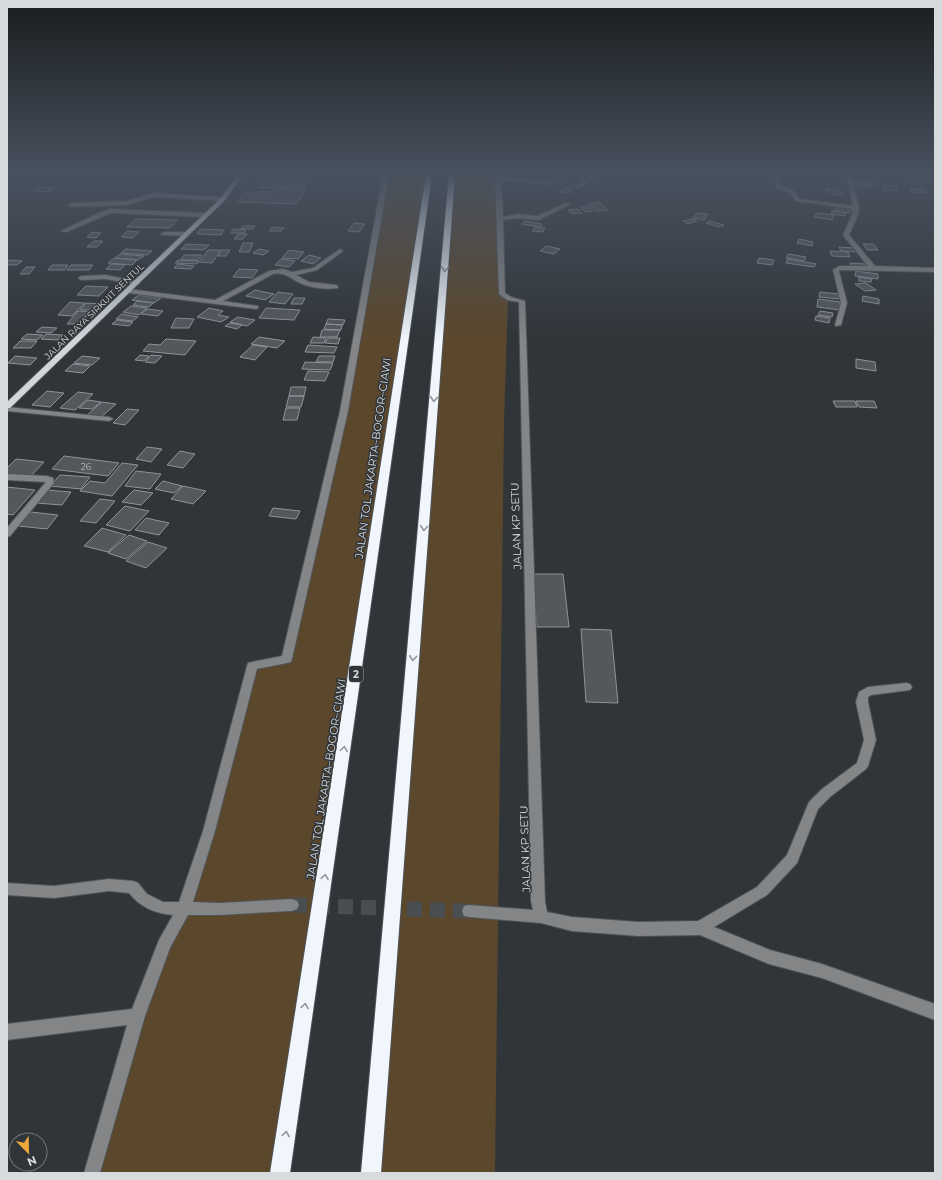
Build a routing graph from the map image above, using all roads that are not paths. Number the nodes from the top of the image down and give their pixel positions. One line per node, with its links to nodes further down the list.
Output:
1 (190, 230): 8 (main road, JALAN RAYA SIRKUIT SENTUL)
2 (376, 230): 27 (street)
3 (421, 230): 35 (highway, JALAN TOL JAKARTA–BOGOR–CIAWI / 2, one-way to 3)
4 (448, 230): 36 (highway, one-way to 36)
5 (500, 230): 29 (street, JALAN KP SETU)
6 (848, 230): 10 (street)
7 (164, 234): 8 (street)
8 (186, 234): 14 (main road, JALAN RAYA SIRKUIT SENTUL)
9 (340, 251): 12 (street)
10 (873, 268): 11 (street); 19 (street)
11 (935, 270)
12 (293, 274): 15 (street); 17 (street)
13 (81, 278): 14 (street)
14 (137, 283): 16 (main road, JALAN RAYA SIRKUIT SENTUL)
15 (336, 287)
16 (128, 291): 17 (street); 20 (main road, JALAN RAYA SIRKUIT SENTUL)
17 (216, 302): 18 (street)
18 (256, 307)
19 (838, 325)
20 (7, 407): 21 (street)
21 (109, 419)
22 (7, 477): 23 (street)
23 (7, 534)
24 (906, 687): 30 (street)
25 (7, 889): 27 (street)
26 (292, 905): 27 (street)
27 (184, 909): 32 (street)
28 (469, 911): 29 (street)
29 (541, 917): 30 (street)
30 (700, 928): 31 (street)
31 (935, 1012)
32 (137, 1016): 33 (street); 34 (street)
33 (7, 1032)
34 (92, 1173)
35 (280, 1173)
36 (371, 1173)

